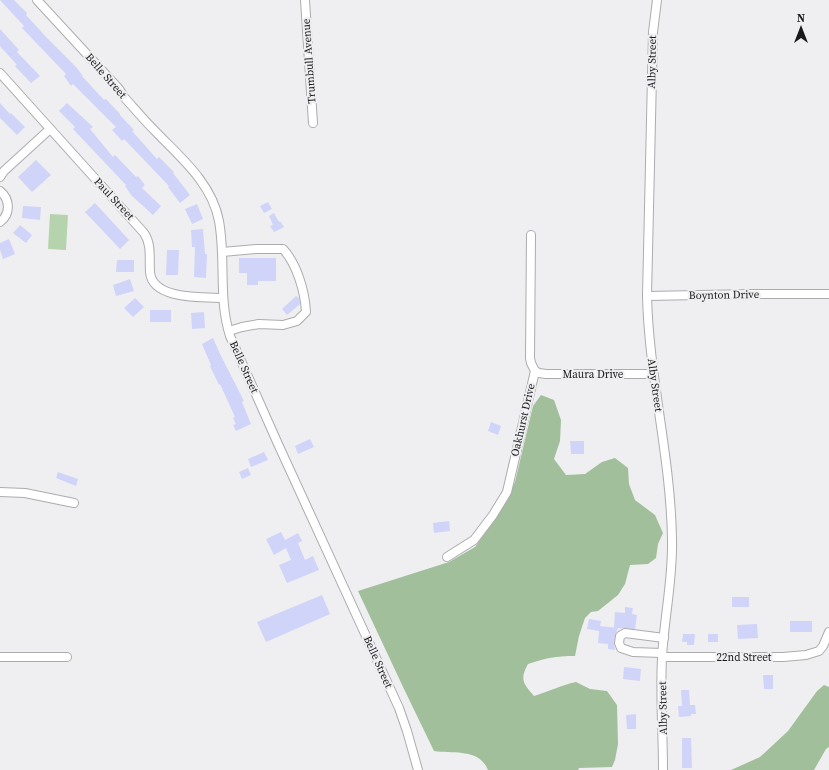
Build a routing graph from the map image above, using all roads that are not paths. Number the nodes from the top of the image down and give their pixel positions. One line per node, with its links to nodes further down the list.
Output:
1 (37, 0): 11 (street, Belle Street)
2 (305, 0): 5 (street, Trumbull Avenue)
3 (657, 0): 13 (street, Alby Street)
4 (0, 73): 6 (street, Paul Street)
5 (314, 123)
6 (50, 129): 7 (street); 14 (street, Paul Street)
7 (0, 177)
8 (0, 191): 9 (street)
9 (0, 222)
10 (532, 235): 16 (street, Oakhurst Drive)
11 (222, 252): 14 (street, Belle Street); 15 (street)
12 (829, 294): 13 (street, Boynton Drive)
13 (647, 296): 17 (street, Alby Street)
14 (223, 298): 15 (street, Belle Street)
15 (229, 331): 26 (street, Belle Street)
16 (535, 371): 17 (street, Maura Drive); 20 (street, Oakhurst Drive)
17 (653, 374): 22 (street, Alby Street)
18 (0, 492): 19 (street)
19 (74, 503)
20 (447, 557)
21 (829, 632): 23 (street, 22nd Street)
22 (664, 638): 23 (street, Alby Street); 23 (street, 22nd Street)
23 (662, 655): 29 (street, Alby Street)
24 (0, 657): 25 (street)
25 (67, 657)
26 (415, 756): 27 (street); 28 (street, Belle Street)
27 (412, 770)
28 (418, 770)
29 (663, 770)

